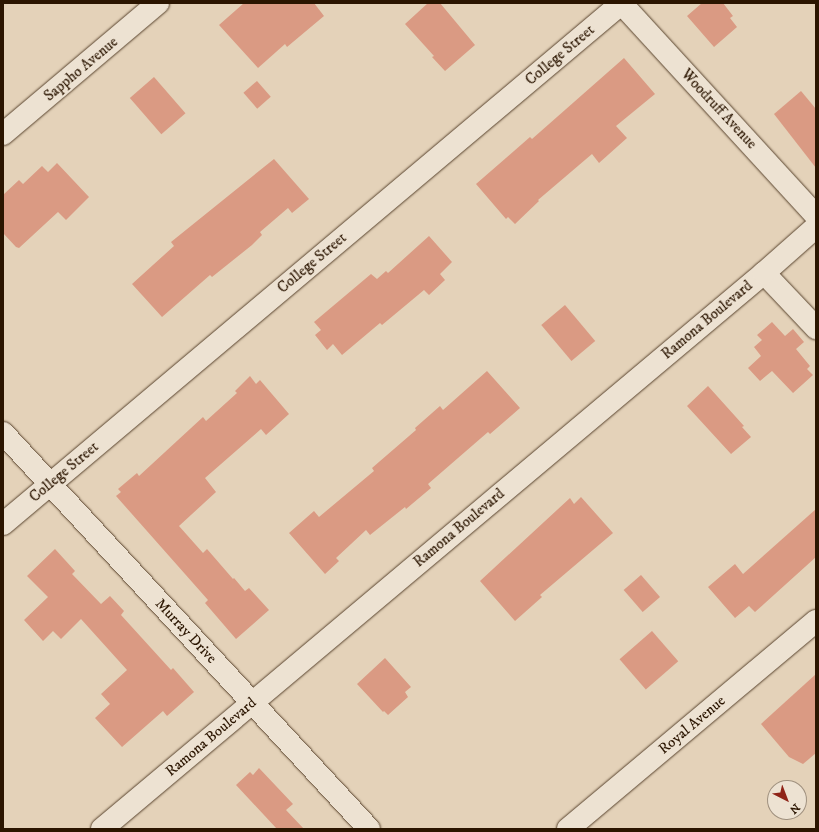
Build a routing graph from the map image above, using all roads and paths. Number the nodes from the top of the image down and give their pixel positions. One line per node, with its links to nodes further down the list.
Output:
1 (158, 3): 3 (street, Sappho Avenue)
2 (621, 3): 4 (street, Woodruff Avenue); 9 (street, College Street)
3 (3, 134)
4 (816, 216)
5 (816, 227): 6 (street, Ramona Boulevard)
6 (764, 273): 7 (street); 12 (street, Ramona Boulevard)
7 (816, 328)
8 (3, 433): 9 (street, Murray Drive)
9 (50, 484): 10 (street, College Street); 12 (street, Murray Drive)
10 (3, 524)
11 (816, 621): 15 (street, Royal Avenue)
12 (251, 703): 13 (street, Ramona Boulevard); 14 (street, Murray Drive)
13 (102, 829)
14 (369, 829)
15 (568, 829)

